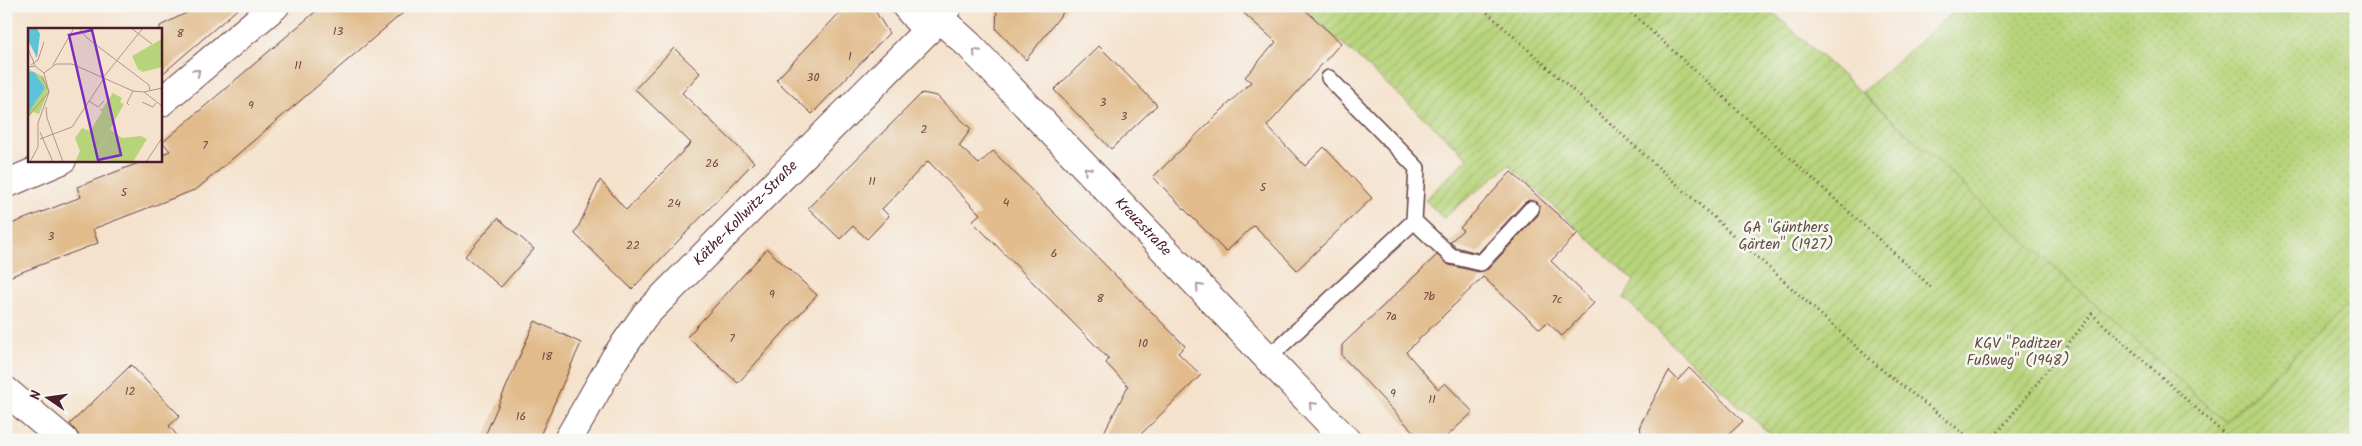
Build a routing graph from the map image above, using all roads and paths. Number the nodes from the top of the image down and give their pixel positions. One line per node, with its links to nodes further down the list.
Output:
1 (275, 6): 7 (street, one-way to 1)
2 (906, 6): 5 (street, Kreuzstraße)
3 (1480, 6): 18 (path)
4 (1624, 6): 12 (path)
5 (938, 18): 13 (street, Kreuzstraße, one-way to 5); 16 (street, Käthe-Kollwitz-Straße)
6 (1329, 78): 11 (lane)
7 (161, 102)
8 (60, 161): 9 (street)
9 (6, 184)
10 (1531, 209): 11 (lane)
11 (1414, 221): 13 (lane)
12 (1931, 287)
13 (1267, 359): 17 (street, Kreuzstraße, one-way to 13)
14 (6, 390): 15 (street)
15 (64, 440)
16 (568, 440)
17 (1346, 440)
18 (1972, 440)
19 (1992, 440): 20 (path)
20 (2231, 440)

